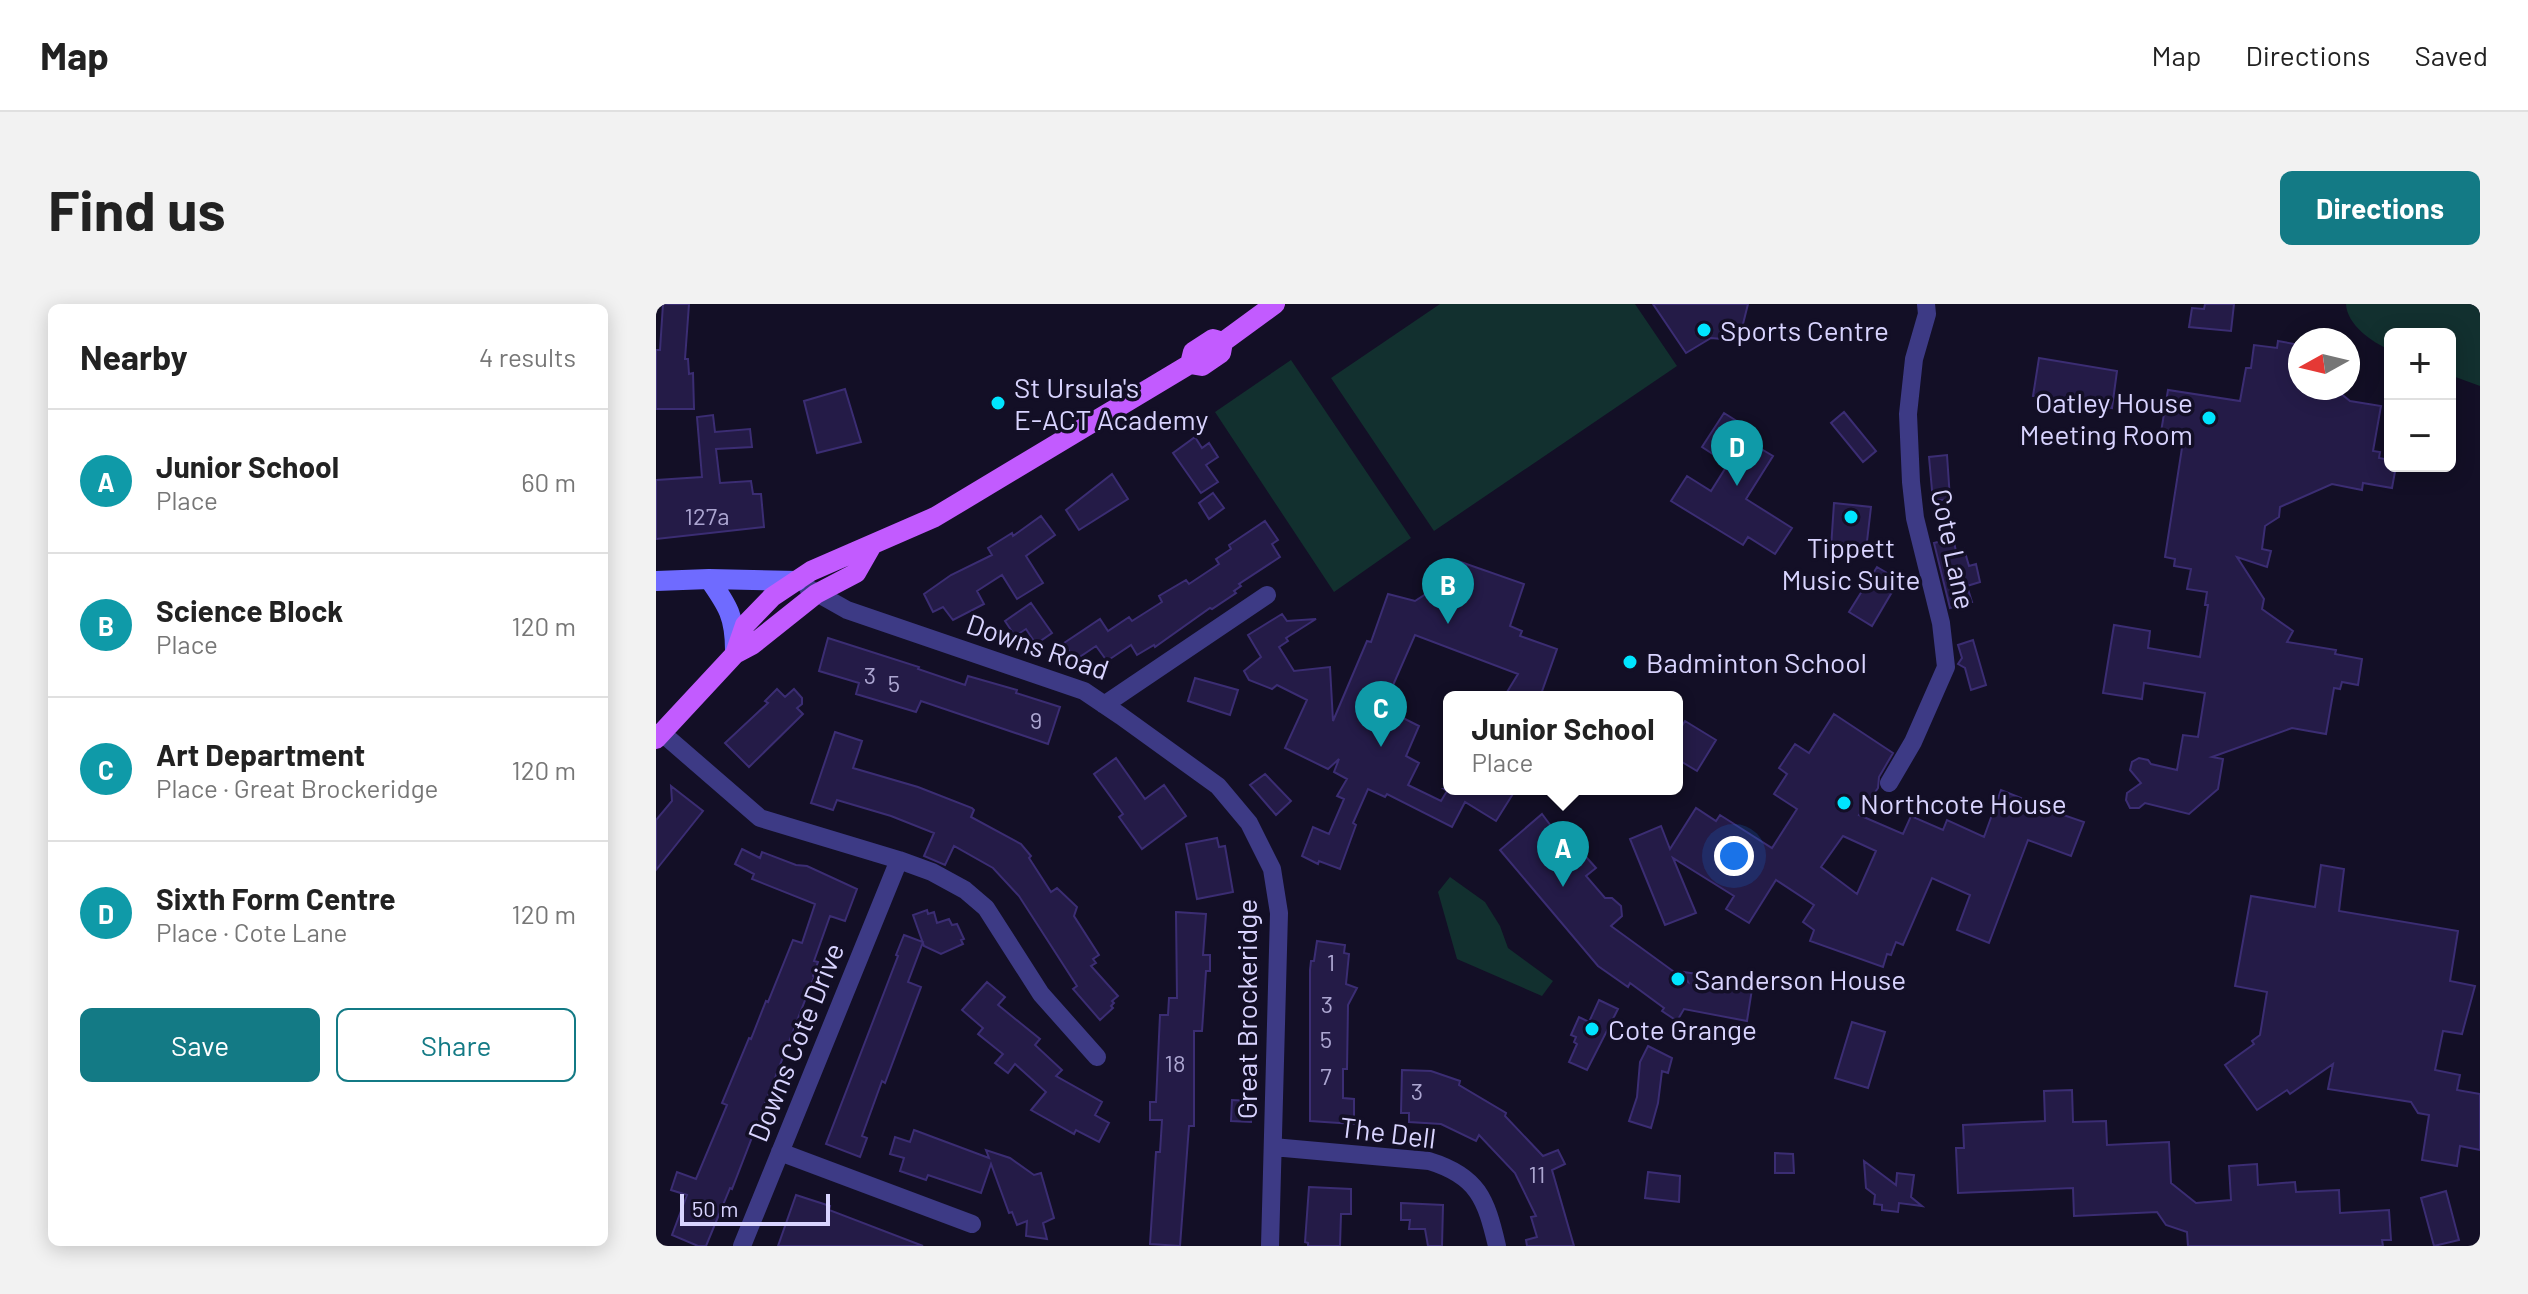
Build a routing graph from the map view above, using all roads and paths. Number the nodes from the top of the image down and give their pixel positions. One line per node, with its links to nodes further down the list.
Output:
1 (1275, 304): 4 (main road)
2 (1944, 304): 3 (street, Cote Lane)
3 (1927, 309): 13 (street, Cote Lane)
4 (872, 545): 7 (main road); 8 (main road)
5 (709, 579): 6 (main road); 7 (main road); 10 (main road)
6 (656, 581)
7 (797, 581): 8 (street, Downs Road); 10 (main road)
8 (816, 594): 10 (main road); 11 (street, Downs Road)
9 (1267, 595): 11 (street, Downs Road)
10 (735, 654): 12 (main road)
11 (1104, 705): 16 (street, Great Brockeridge)
12 (659, 736): 14 (street)
13 (1889, 783)
14 (899, 860): 15 (street); 17 (street, Downs Cote Drive)
15 (1097, 1057)
16 (1273, 1147): 20 (street, Great Brockeridge); 21 (street, The Dell)
17 (780, 1152): 18 (street); 19 (street, Downs Cote Drive)
18 (972, 1224)
19 (742, 1246)
20 (1270, 1246)
21 (1497, 1246)

